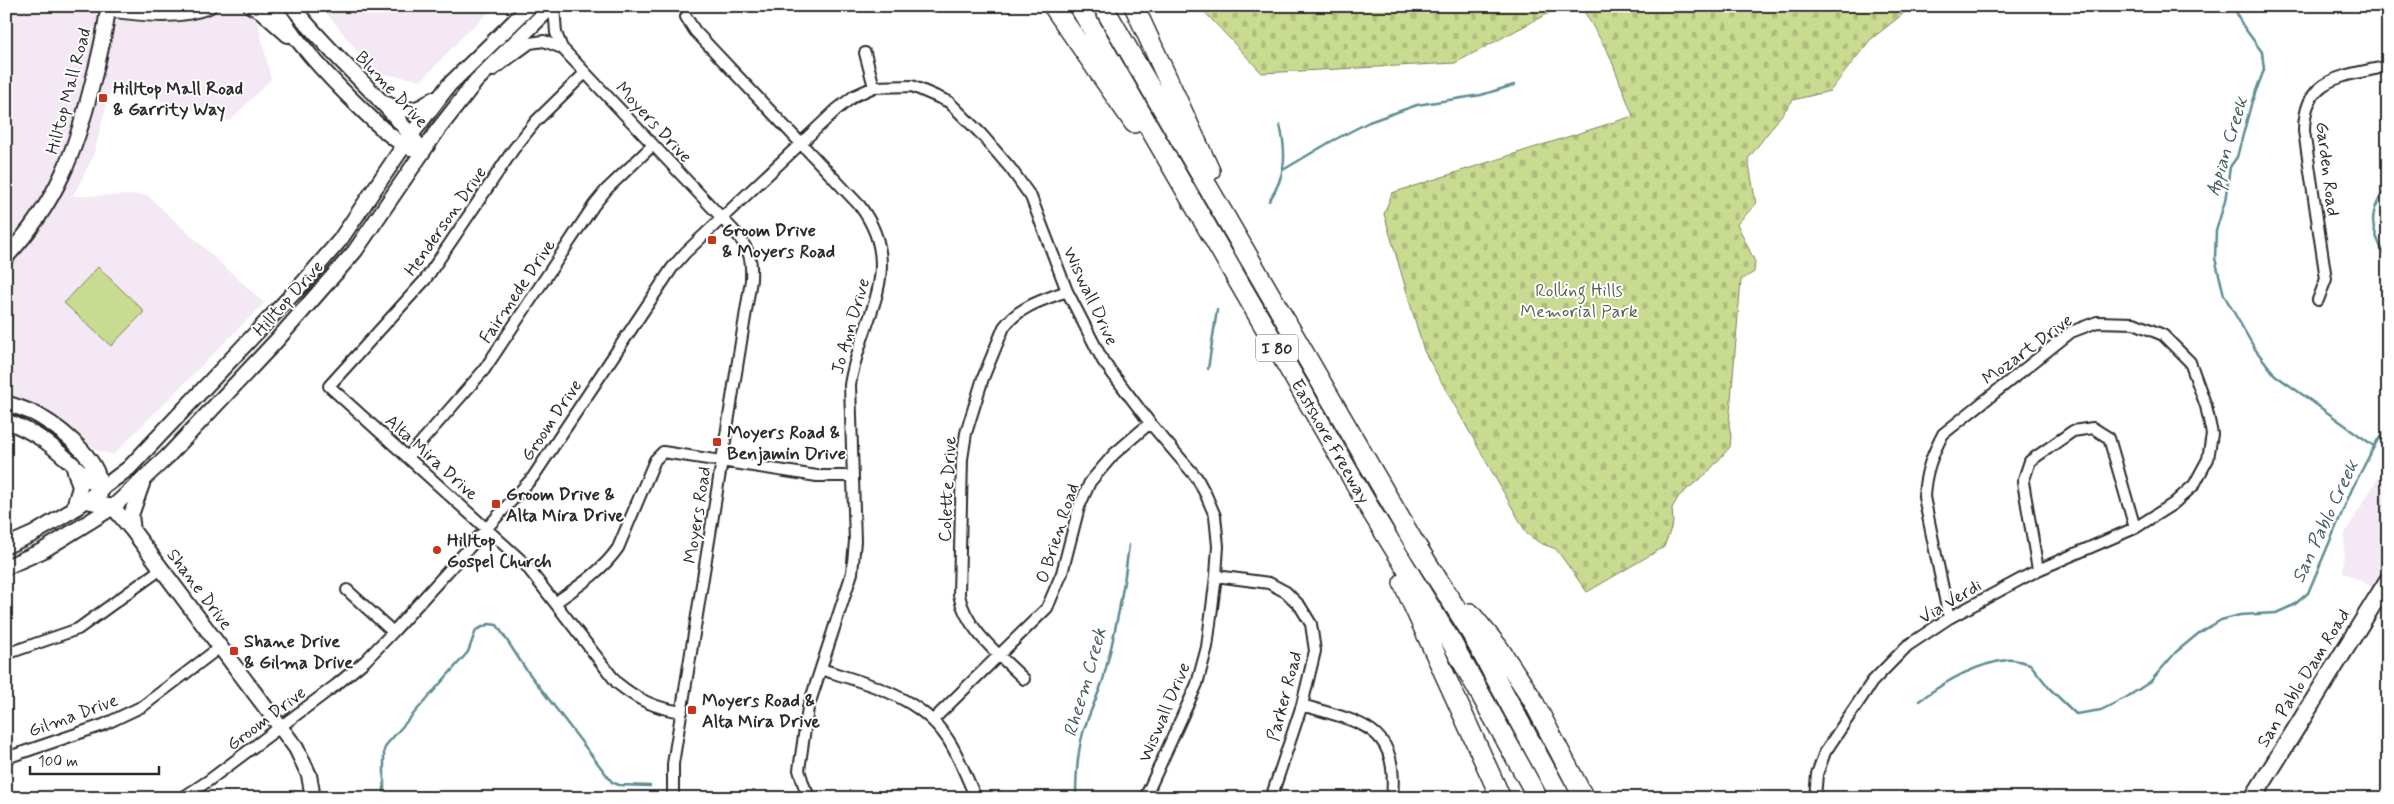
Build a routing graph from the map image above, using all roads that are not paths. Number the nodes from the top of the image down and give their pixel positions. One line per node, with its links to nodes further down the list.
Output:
1 (220, 6): 12 (main road)
2 (251, 6): 15 (main road)
3 (273, 6): 15 (main road, Blume Drive)
4 (292, 6): 22 (main road, Blume Drive)
5 (530, 6): 20 (main road, Hilltop Drive)
6 (553, 6): 14 (street); 19 (main road, Hilltop Drive)
7 (1053, 6): 27 (highway)
8 (1079, 6): 27 (highway, Eastshore Freeway / I 80)
9 (1103, 6): 29 (highway, Eastshore Freeway / I 80)
10 (1134, 6): 29 (highway)
11 (108, 8): 12 (main road); 30 (main road, Hilltop Mall Road)
12 (205, 8)
13 (686, 17): 24 (street, Jo Ann Drive)
14 (562, 48): 18 (street, Moyers Drive); 19 (street)
15 (305, 50): 23 (main road, Blume Drive)
16 (864, 53): 21 (street)
17 (2388, 66): 32 (street, Garden Road)
18 (585, 73): 25 (street, Moyers Drive); 33 (street, Henderson Drive)
19 (476, 80): 26 (main road, Hilltop Drive)
20 (449, 85): 22 (main road); 23 (main road, Hilltop Drive)
21 (874, 87): 24 (street, Wiswall Drive); 31 (street, Wiswall Drive)
22 (382, 101): 23 (main road, Blume Drive)
23 (407, 140): 26 (main road, Blume Drive); 41 (main road, Hilltop Drive)
24 (801, 143): 28 (street, Wiswall Drive); 42 (street, Jo Ann Drive)
25 (653, 145): 28 (street, Moyers Drive); 37 (street, Fairmede Drive)
26 (423, 152): 43 (main road, Hilltop Drive)
27 (1184, 188): 48 (highway, Eastshore Freeway / I 80)
28 (722, 218): 40 (street, Moyers Road); 51 (street, Groom Drive)
29 (1241, 244): 54 (highway, Eastshore Freeway / I 80)
30 (6, 257)
31 (1067, 291): 36 (street, Wiswall Drive); 68 (street, Colette Drive)
32 (2318, 300)
33 (329, 386): 37 (street, Alta Mira Drive)
34 (6, 403): 38 (main road)
35 (6, 421): 39 (main road, Shane Drive)
36 (1150, 423): 59 (street, Wiswall Drive); 68 (street, O Brien Road)
37 (408, 456): 51 (street, Alta Mira Drive)
38 (88, 458): 41 (main road); 44 (main road)
39 (72, 462): 44 (main road, Shane Drive); 49 (main road)
40 (722, 462): 42 (street); 63 (street); 72 (street, Moyers Road)
41 (129, 468): 44 (main road, Hilltop Drive); 45 (main road)
42 (852, 476): 69 (street, Jo Ann Drive)
43 (144, 480): 45 (main road, Hilltop Drive); 53 (main road)
44 (102, 490): 45 (main road, Shane Drive); 46 (main road)
45 (118, 500): 46 (main road); 50 (main road, Hilltop Drive); 53 (main road, Shane Drive)
46 (92, 502): 49 (main road); 50 (main road)
47 (2173, 504): 52 (street, Via Verdi); 64 (street, Mozart Drive)
48 (1370, 509): 84 (highway); 85 (highway, Eastshore Freeway / I 80)
49 (73, 510): 55 (main road)
50 (91, 522): 56 (main road, Hilltop Drive)
51 (487, 528): 63 (street, Alta Mira Drive); 65 (street, Groom Drive)
52 (2135, 528): 58 (street, Via Verdi); 58 (street)
53 (133, 531): 57 (main road, Shane Drive)
54 (1412, 539): 86 (highway, Eastshore Freeway / I 80); 87 (highway)
55 (6, 546)
56 (6, 567)
57 (161, 569): 66 (main road, Shane Drive); 67 (street)
58 (2038, 570): 64 (street, Via Verdi)
59 (1216, 576): 71 (street, Parker Road); 81 (street, Wiswall Drive)
60 (2388, 580): 62 (main road, San Pablo Dam Road)
61 (347, 590): 65 (street)
62 (2383, 599): 89 (main road, San Pablo Dam Road)
63 (556, 602): 72 (street, Alta Mira Drive)
64 (1949, 618): 88 (street, Via Verdi)
65 (393, 632): 74 (street, Groom Drive)
66 (220, 647): 74 (main road, Shane Drive); 75 (street, Gilma Drive)
67 (6, 654)
68 (1000, 655): 70 (street, Colette Drive); 73 (street, O Brien Road)
69 (821, 668): 73 (street); 79 (street, Jo Ann Drive)
70 (1024, 679)
71 (1302, 705): 82 (street, Parker Road); 83 (street)
72 (682, 712): 78 (street, Moyers Road)
73 (933, 720): 80 (street)
74 (281, 728): 76 (street, Groom Drive); 77 (main road, Shane Drive)
75 (6, 758)
76 (182, 798)
77 (313, 798)
78 (673, 798)
79 (810, 798)
80 (976, 798)
81 (1145, 798)
82 (1271, 798)
83 (1392, 798)
84 (1502, 798)
85 (1538, 798)
86 (1561, 798)
87 (1584, 798)
88 (1815, 798)
89 (2253, 798)

